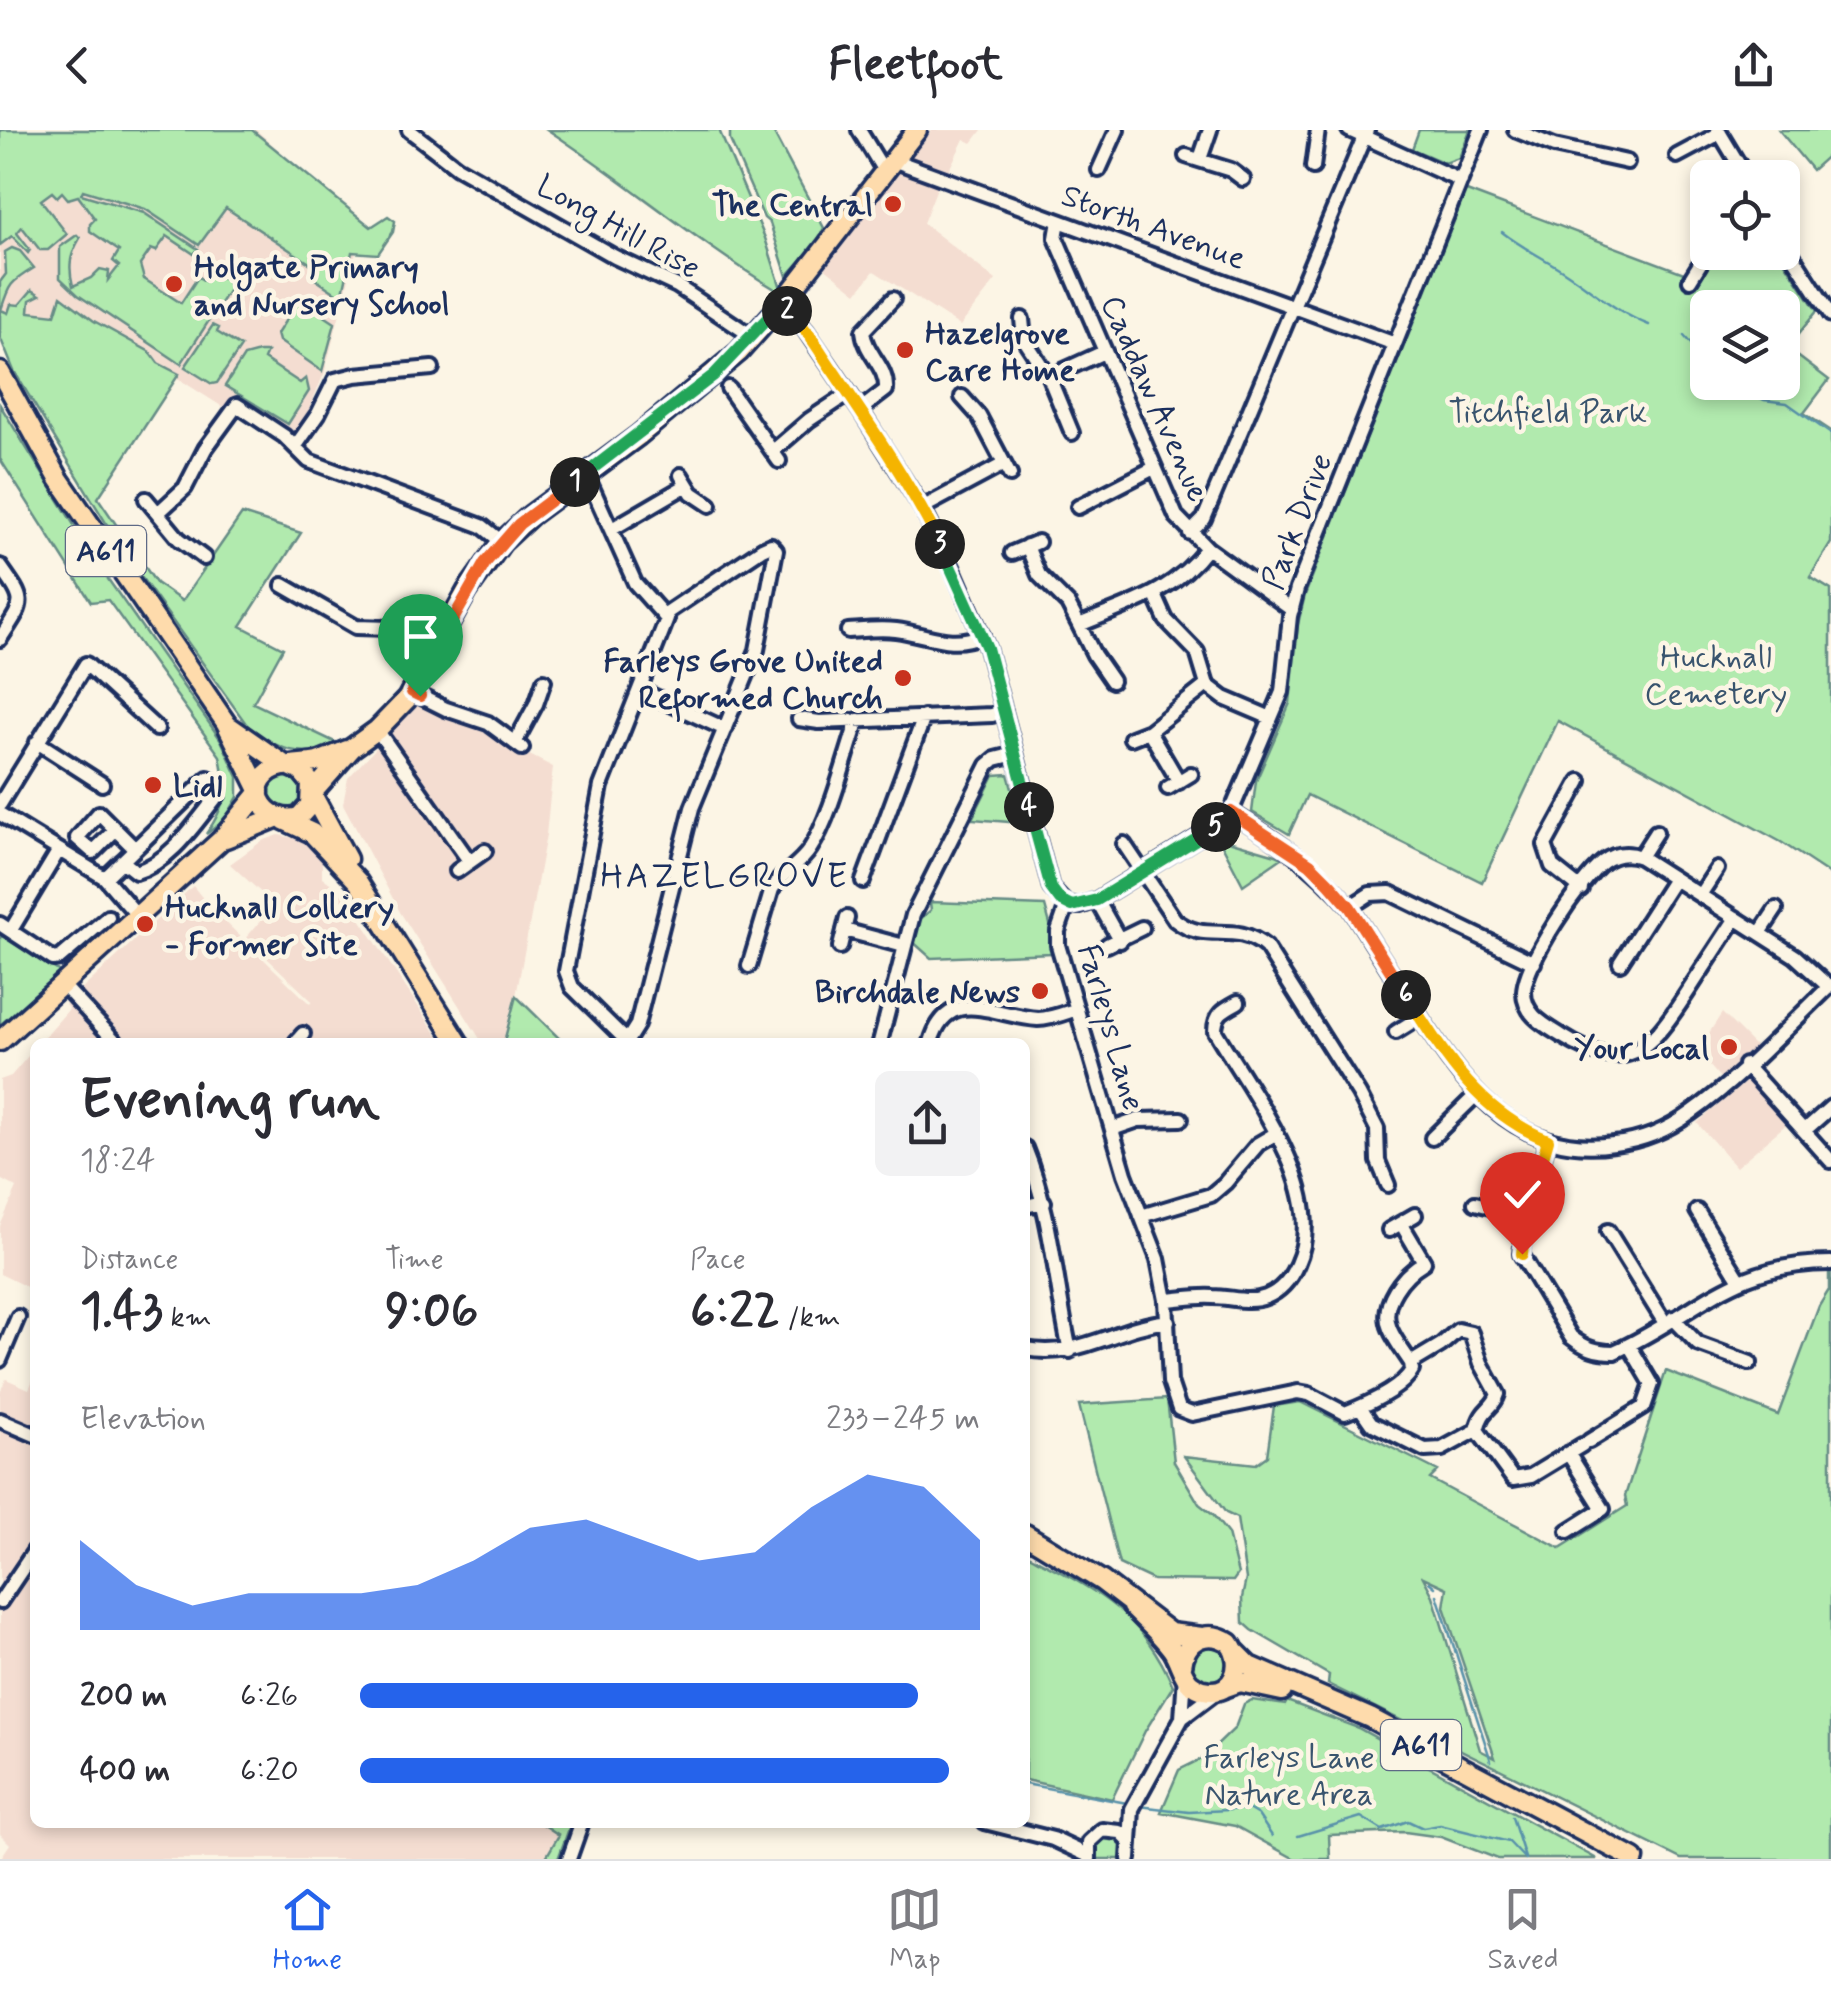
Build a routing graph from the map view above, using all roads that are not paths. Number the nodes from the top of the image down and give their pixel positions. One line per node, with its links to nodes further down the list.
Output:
1 (409, 130): 29 (street, Long Hill Rise)
2 (859, 130): 15 (street)
3 (1117, 130): 17 (street)
4 (1210, 130): 18 (street)
5 (1318, 130): 16 (street)
6 (1348, 130): 11 (street)
7 (1481, 130): 19 (street, Park Drive)
8 (1515, 130): 14 (street)
9 (1719, 131): 12 (street); 13 (street)
10 (909, 133): 15 (main road)
11 (1365, 134): 19 (street); 25 (street)
12 (1677, 156)
13 (1736, 160)
14 (1627, 162)
15 (889, 166): 20 (street, Storth Avenue); 26 (main road)
16 (1314, 167)
17 (1099, 170)
18 (1243, 179)
19 (1461, 181): 30 (street, Park Drive)
20 (1059, 221): 25 (street, Storth Avenue); 31 (street, Caddaw Avenue)
21 (1800, 266): 27 (street)
22 (1696, 270): 23 (street)
23 (1690, 280)
24 (893, 299): 38 (street)
25 (1293, 306): 30 (street, Storth Avenue); 49 (street)
26 (778, 307): 29 (main road); 36 (street, Farleys Lane)
27 (1831, 314)
28 (1018, 326): 34 (street)
29 (753, 336): 42 (main road)
30 (1395, 344): 57 (street, Park Drive)
31 (1104, 352): 34 (street); 41 (street, Caddaw Avenue)
32 (432, 368): 40 (street)
33 (0, 372): 78 (main road, A611)
34 (1049, 377): 39 (street)
35 (728, 388): 36 (street)
36 (848, 394): 38 (street, Farleys Lane)
37 (962, 397): 46 (street)
38 (860, 410): 46 (street, Farleys Lane)
39 (1072, 433)
40 (295, 447): 47 (street); 50 (street)
41 (1154, 468): 45 (street); 49 (street, Caddaw Avenue)
42 (586, 474): 48 (street); 50 (main road)
43 (146, 499): 47 (street)
44 (710, 505): 48 (street)
45 (1078, 507)
46 (922, 508): 62 (street, Farleys Lane)
47 (158, 513): 53 (street)
48 (612, 529): 58 (street)
49 (1190, 533): 51 (street, Caddaw Avenue)
50 (502, 542): 66 (main road)
51 (1207, 548): 56 (street); 57 (street, Caddaw Avenue)
52 (1012, 553): 59 (street)
53 (204, 558)
54 (0, 566): 64 (street)
55 (283, 585): 66 (street)
56 (1154, 593): 59 (street); 70 (street)
57 (1292, 610): 75 (street, Park Drive)
58 (665, 614): 71 (street); 79 (street)
59 (1080, 625): 69 (street)
60 (868, 630): 61 (street); 63 (street); 65 (street)
61 (848, 631)
62 (982, 635): 63 (street); 73 (street, Farleys Lane)
63 (930, 638): 67 (street)
64 (0, 639)
65 (868, 646)
66 (437, 650): 72 (main road)
67 (926, 654)
68 (544, 680): 72 (street)
69 (1112, 682)
70 (1207, 685): 75 (street); 82 (street)
71 (640, 690): 79 (street); 139 (street)
72 (412, 692): 81 (main road)
73 (1004, 712): 74 (street); 86 (street, Farleys Lane)
74 (924, 718): 77 (street); 112 (street)
75 (1271, 718): 94 (street, Park Drive)
76 (799, 719): 77 (street)
77 (858, 720): 130 (street)
78 (226, 723): 87 (main road, A611); 91 (main road, A611)
79 (725, 728): 140 (street)
80 (157, 729): 84 (street)
81 (377, 730): 85 (main road); 106 (street)
82 (1148, 732): 83 (street); 88 (street)
83 (1131, 738)
84 (37, 742): 90 (street); 93 (street)
85 (352, 748): 87 (main road); 92 (main road)
86 (1015, 754): 117 (street, Farleys Lane); 127 (street)
87 (289, 766): 91 (main road); 92 (main road)
88 (1179, 781)
89 (1580, 781): 114 (street)
90 (102, 784)
91 (259, 791): 96 (main road); 99 (main road)
92 (313, 794): 96 (main road); 113 (main road)
93 (0, 804)
94 (1231, 812): 109 (street, Park Drive); 118 (street)
95 (0, 814): 102 (street)
96 (280, 819): 99 (main road); 113 (main road)
97 (116, 830): 101 (street)
98 (1656, 832): 104 (street)
99 (221, 840): 120 (main road)
100 (1124, 844): 109 (street)
101 (135, 849): 105 (street); 105 (street)
102 (59, 850): 110 (street); 123 (street)
103 (484, 851): 106 (street)
104 (1640, 857): 111 (street); 114 (street)
105 (122, 861): 110 (street)
106 (470, 862): 108 (street)
107 (1717, 870): 115 (street)
108 (457, 871)
109 (1143, 872): 116 (street, Park Drive); 155 (street)
110 (105, 878): 120 (street)
111 (1674, 879): 115 (street); 129 (street)
112 (863, 881)
113 (358, 882): 138 (main road)
114 (1581, 889): 128 (street)
115 (1700, 895): 122 (street)
116 (1097, 900): 117 (street, Park Drive); 124 (street)
117 (1066, 905): 134 (street, Farleys Lane)
118 (1350, 907): 128 (street); 135 (street)
119 (1776, 909): 125 (street)
120 (138, 915): 131 (main road)
121 (108, 916): 123 (street)
122 (1736, 918): 125 (street); 128 (street)
123 (5, 927)
124 (1142, 928)
125 (1760, 933): 132 (street)
126 (840, 946): 127 (street)
127 (904, 946): 141 (street)
128 (1534, 963)
129 (1620, 964)
130 (749, 966)
131 (62, 984): 137 (street); 143 (main road)
132 (1830, 986): 144 (street)
133 (1238, 1002): 150 (street)
134 (1077, 1009): 142 (street); 148 (street, Farleys Lane)
135 (1420, 1017): 136 (street); 145 (street)
136 (1396, 1032)
137 (112, 1038)
138 (456, 1038)
139 (623, 1038)
140 (629, 1038)
141 (881, 1038)
142 (933, 1038)
143 (0, 1041)
144 (1745, 1065): 149 (street); 151 (street)
145 (1476, 1094): 151 (street); 152 (street)
146 (1831, 1106): 149 (street)
147 (1181, 1118): 148 (street)
148 (1112, 1129): 161 (street, Farleys Lane)
149 (1804, 1131): 153 (street)
150 (1275, 1134): 161 (street); 166 (street)
151 (1548, 1140): 162 (street)
152 (1429, 1141)
153 (1831, 1161)
154 (1030, 1162): 156 (street)
155 (1388, 1185)
156 (1044, 1202): 158 (street); 173 (street)
157 (1475, 1202): 162 (street)
158 (1030, 1205)
159 (1697, 1211): 165 (street)
160 (1414, 1215): 175 (street)
161 (1141, 1216): 166 (street, Farleys Lane)
162 (1526, 1216): 171 (street)
163 (1608, 1231): 168 (street)
164 (1831, 1263): 165 (street)
165 (1739, 1280): 168 (street)
166 (1166, 1300): 169 (street, Farleys Lane)
167 (18, 1317): 170 (street)
168 (1670, 1320): 171 (street); 176 (street)
169 (1168, 1321): 173 (street); 177 (street, Farleys Lane)
170 (4, 1336): 174 (street)
171 (1629, 1346): 181 (street)
172 (1030, 1350): 173 (street)
173 (1070, 1351)
174 (0, 1360)
175 (1411, 1363): 177 (street); 179 (street)
176 (1750, 1363)
177 (1360, 1407): 179 (street)
178 (0, 1420): 180 (street)
179 (1476, 1430): 181 (street)
180 (30, 1433)
181 (1568, 1453): 182 (street)
182 (1568, 1531)
183 (1030, 1537): 186 (main road, A611)
184 (30, 1557): 185 (street)
185 (0, 1602)
186 (1132, 1607): 187 (main road, A611); 189 (main road, A611)
187 (1202, 1637): 188 (main road, A611); 189 (main road)
188 (1236, 1651): 190 (main road); 191 (main road, A611)
189 (1184, 1671): 190 (main road, A611); 192 (street)
190 (1222, 1688): 191 (main road, A611); 192 (street)
191 (1308, 1694): 203 (main road, A611)
192 (1182, 1718): 193 (street)
193 (1132, 1809): 196 (street); 199 (street)
194 (580, 1828): 201 (street)
195 (1009, 1828): 198 (street)
196 (1108, 1829): 197 (street); 199 (street)
197 (1092, 1837): 198 (street); 200 (street)
198 (1053, 1839): 200 (street)
199 (1129, 1842): 202 (street)
200 (1088, 1857)
201 (570, 1859)
202 (1130, 1859)
203 (1634, 1859)

